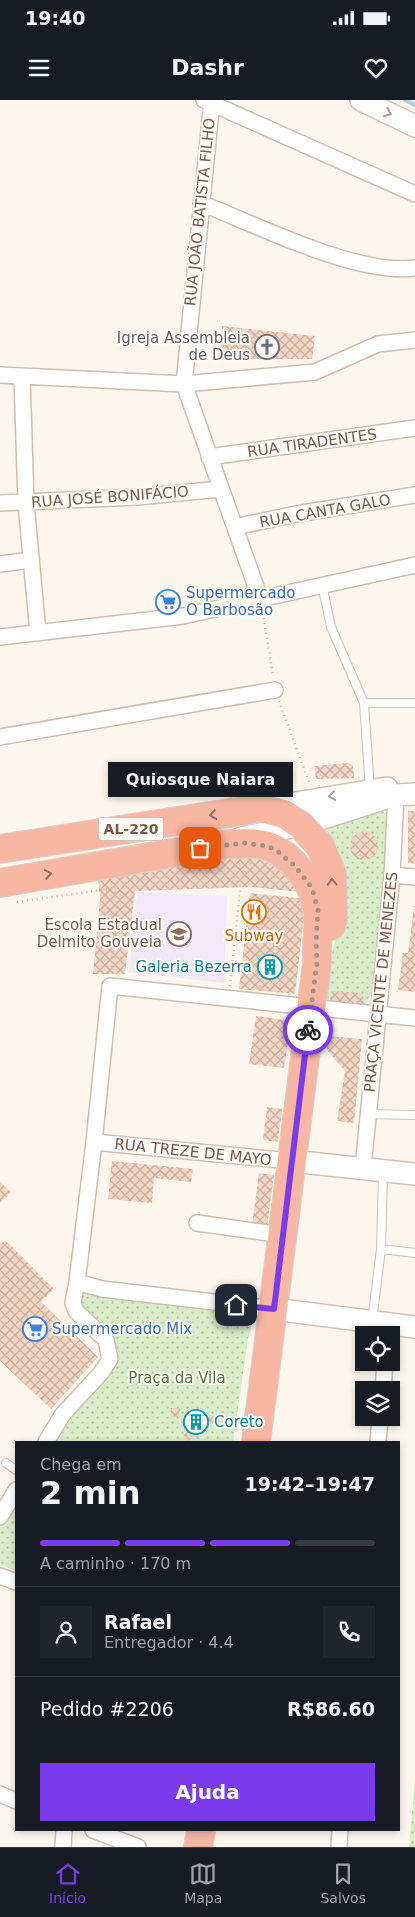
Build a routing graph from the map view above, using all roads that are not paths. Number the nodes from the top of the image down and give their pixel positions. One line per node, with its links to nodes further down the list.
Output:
1 (361, 100): 3 (main road, one-way to 3)
2 (209, 101): 4 (street); 5 (street, RUA JOÃO BATISTA FILHO)
3 (415, 126)
4 (415, 194)
5 (201, 203): 6 (street); 10 (street, RUA JOÃO BATISTA FILHO)
6 (415, 268)
7 (415, 340): 10 (street)
8 (0, 375): 9 (street)
9 (22, 376): 10 (street); 16 (street)
10 (184, 384): 12 (street)
11 (415, 428): 12 (street, RUA TIRADENTES)
12 (209, 457): 13 (street)
13 (220, 489): 16 (street, RUA JOSÉ BONIFÁCIO); 17 (street)
14 (415, 495): 17 (street, RUA CANTA GALO)
15 (0, 503): 16 (street, RUA JOSÉ BONIFÁCIO)
16 (26, 503): 18 (street)
17 (235, 526): 22 (street)
18 (31, 560): 19 (street); 23 (street)
19 (0, 564)
20 (415, 565): 21 (street)
21 (322, 584): 22 (street); 26 (lane)
22 (260, 598): 23 (street)
23 (38, 633): 24 (street)
24 (0, 637)
25 (275, 690): 28 (street)
26 (364, 703): 27 (lane); 30 (lane)
27 (415, 703)
28 (0, 737)
29 (415, 785): 30 (main road)
30 (370, 790): 32 (main road, one-way to 32)
31 (405, 794): 33 (main road); 38 (street, PRAÇA VICENTE DE MENEZES)
32 (261, 808): 33 (highway, AL-220); 34 (highway, AL-220 / AL-220, one-way to 34)
33 (301, 825): 35 (main road); 41 (highway, AL-220, one-way to 33)
34 (125, 830): 36 (highway, AL-220 / AL-220); 37 (highway)
35 (218, 845): 37 (highway, AL-220); 41 (highway, AL-220)
36 (0, 850)
37 (118, 871): 40 (highway, AL-220, one-way to 37)
38 (392, 875): 39 (street); 43 (street, PRAÇA VICENTE DE MENEZES)
39 (415, 877)
40 (5, 893)
41 (317, 963): 42 (highway)
42 (312, 1006): 43 (street); 47 (street); 48 (highway)
43 (379, 1014): 44 (street); 45 (street, PRAÇA VICENTE DE MENEZES)
44 (415, 1018)
45 (368, 1114): 46 (lane); 49 (street, PRAÇA VICENTE DE MENEZES)
46 (415, 1115)
47 (94, 1142): 48 (street, RUA TREZE DE MAYO); 55 (street)
48 (291, 1161): 49 (main road); 52 (highway)
49 (373, 1170): 50 (main road); 53 (lane)
50 (415, 1174)
51 (197, 1223): 52 (street)
52 (282, 1235): 56 (highway)
53 (381, 1249): 54 (lane); 58 (lane)
54 (415, 1253)
55 (77, 1282): 56 (street); 62 (street)
56 (274, 1309): 57 (main road); 63 (highway)
57 (377, 1326)
58 (383, 1326)
59 (400, 1327): 60 (main road)
60 (415, 1327)
61 (379, 1426): 64 (street)
62 (47, 1441)
63 (256, 1441)
64 (378, 1441)
65 (6, 1463): 66 (lane)
66 (15, 1469)
67 (15, 1492): 68 (street)
68 (0, 1517)
69 (0, 1576): 70 (street)
70 (15, 1582)
71 (0, 1794): 72 (street)
72 (15, 1800)
73 (64, 1831): 77 (street)
74 (96, 1831): 78 (street)
75 (200, 1831): 79 (highway)
76 (340, 1831): 80 (street)
77 (63, 1847)
78 (138, 1847)
79 (198, 1847)
80 (339, 1847)

